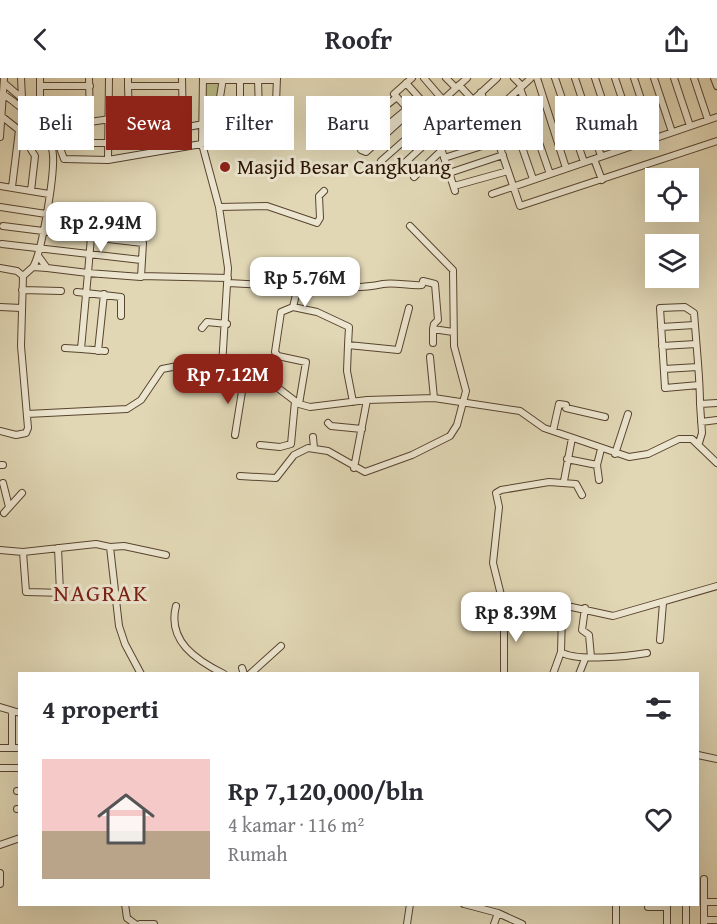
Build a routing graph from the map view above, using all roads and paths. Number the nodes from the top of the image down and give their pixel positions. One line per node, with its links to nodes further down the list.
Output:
1 (21, 78): 39 (street)
2 (40, 78): 29 (street)
3 (89, 78): 30 (street)
4 (109, 78): 42 (street)
5 (128, 78): 31 (street)
6 (182, 78): 32 (street)
7 (423, 78): 50 (street)
8 (446, 78): 34 (street)
9 (467, 78): 34 (street)
10 (497, 78): 37 (street)
11 (514, 78): 35 (street)
12 (531, 78): 35 (street)
13 (537, 78): 70 (street)
14 (555, 78): 55 (street)
15 (575, 78): 56 (street)
16 (615, 78): 58 (street)
17 (634, 78): 59 (street)
18 (654, 78): 72 (street)
19 (674, 78): 69 (street)
20 (694, 78): 66 (street)
21 (714, 78): 33 (street)
22 (203, 79): 23 (street); 67 (street)
23 (223, 79): 24 (street); 45 (street)
24 (240, 79): 25 (street); 46 (street)
25 (258, 79): 26 (street); 47 (street)
26 (277, 79): 48 (street)
27 (598, 79): 57 (street)
28 (409, 80): 49 (street); 60 (street)
29 (40, 86): 30 (street); 40 (street)
30 (90, 86): 41 (street)
31 (128, 86): 32 (street); 43 (street)
32 (182, 86): 44 (street)
33 (717, 86)
34 (458, 87): 51 (street); 52 (street)
35 (521, 87): 99 (street); 101 (street)
36 (3, 89): 38 (street); 64 (street); 108 (street)
37 (481, 92): 53 (street); 54 (street)
38 (18, 96)
39 (22, 96)
40 (40, 96)
41 (90, 96)
42 (109, 96)
43 (129, 96)
44 (182, 96)
45 (221, 96)
46 (240, 96)
47 (258, 96)
48 (276, 96)
49 (420, 96)
50 (439, 96)
51 (448, 96)
52 (468, 96)
53 (477, 96)
54 (482, 96)
55 (561, 96)
56 (581, 96)
57 (602, 96)
58 (621, 96)
59 (640, 96)
60 (397, 97): 61 (street); 62 (street)
61 (390, 102)
62 (402, 103)
63 (409, 111): 63 (street)
64 (2, 115): 71 (street); 73 (street)
65 (717, 117): 66 (street)
66 (708, 120): 69 (street)
67 (203, 124): 68 (street); 78 (street)
68 (192, 126)
69 (690, 126): 72 (street)
70 (553, 128): 95 (street)
71 (18, 129)
72 (672, 132): 74 (street)
73 (0, 136)
74 (659, 136)
75 (18, 138): 105 (street)
76 (402, 141): 93 (street)
77 (717, 141): 102 (street)
78 (202, 144): 92 (street); 111 (street)
79 (31, 150): 106 (street)
80 (63, 150): 92 (street)
81 (108, 150): 92 (street)
82 (422, 150): 96 (street)
83 (441, 150): 89 (street)
84 (460, 150): 89 (street)
85 (501, 150): 90 (street)
86 (580, 150): 94 (street)
87 (596, 150): 91 (street)
88 (619, 150): 91 (street)
89 (443, 154): 98 (street); 100 (street)
90 (503, 155): 97 (street); 98 (street)
91 (598, 157): 94 (street); 102 (street)
92 (108, 160)
93 (381, 161)
94 (584, 162): 95 (street)
95 (566, 168): 99 (street)
96 (398, 169)
97 (508, 171): 98 (street); 104 (street)
98 (449, 173)
99 (550, 174): 101 (street)
100 (414, 177)
101 (533, 179): 104 (street)
102 (602, 180): 104 (street)
103 (0, 186): 105 (street)
104 (513, 186): 109 (street)
105 (12, 187): 106 (street)
106 (31, 191): 108 (street)
107 (324, 191): 111 (street)
108 (49, 194): 112 (street)
109 (492, 194)
110 (0, 207): 112 (street)
111 (219, 207): 128 (street)
112 (46, 214): 115 (street)
113 (3, 226): 115 (street)
114 (410, 226): 145 (street)
115 (43, 232): 116 (street); 118 (street)
116 (91, 237): 119 (street); 121 (street)
117 (2, 244): 118 (street)
118 (40, 249): 119 (street); 120 (street)
119 (89, 255): 121 (street); 125 (street)
120 (39, 257): 122 (street); 124 (street)
121 (141, 260): 127 (street)
122 (33, 267): 124 (street); 126 (street)
123 (0, 268): 126 (street)
124 (47, 268): 125 (street)
125 (88, 273): 127 (street); 133 (street)
126 (23, 276): 130 (street)
127 (141, 276): 128 (street)
128 (228, 281): 129 (street); 140 (street)
129 (266, 285)
130 (22, 290): 131 (street); 137 (street)
131 (61, 291)
132 (77, 292): 133 (street)
133 (87, 292): 134 (street); 151 (street)
134 (104, 294): 139 (street); 151 (street)
135 (0, 307): 137 (street)
136 (293, 307): 144 (street); 148 (street); 162 (street)
137 (21, 308): 165 (street)
138 (409, 308): 148 (street)
139 (121, 316)
140 (226, 324): 143 (street); 154 (street)
141 (695, 325): 142 (street); 142 (street); 147 (street)
142 (661, 327): 149 (street)
143 (202, 328)
144 (433, 329): 145 (street); 146 (street)
145 (453, 332): 161 (street)
146 (433, 343)
147 (696, 344): 149 (street); 153 (street)
148 (348, 345): 160 (street)
149 (662, 346): 155 (street)
150 (64, 348): 151 (street)
151 (81, 349)
152 (430, 357): 158 (street)
153 (698, 365): 155 (street); 157 (street)
154 (222, 366): 156 (street); 165 (street)
155 (664, 367): 157 (street)
156 (244, 379): 162 (street); 174 (street)
157 (699, 385): 164 (street)
158 (434, 398): 159 (street); 161 (street)
159 (367, 400): 160 (street); 171 (street)
160 (353, 402): 162 (street)
161 (463, 402): 172 (street); 185 (street)
162 (297, 403): 178 (street)
163 (717, 403): 164 (street)
164 (700, 404): 169 (street)
165 (27, 414): 173 (street)
166 (628, 414): 181 (street)
167 (605, 417): 172 (street)
168 (717, 420): 169 (street)
169 (701, 422): 177 (street)
170 (328, 423): 171 (street)
171 (362, 429): 185 (street)
172 (553, 431): 176 (street)
173 (0, 432)
174 (235, 435)
175 (313, 437): 179 (street)
176 (572, 438): 180 (street); 182 (street)
177 (699, 443): 181 (street); 183 (street)
178 (260, 445)
179 (314, 448): 185 (street); 186 (street)
180 (600, 449): 181 (street); 184 (street)
181 (615, 454)
182 (567, 459): 184 (street); 188 (street)
183 (717, 463)
184 (597, 465): 187 (street)
185 (354, 468)
186 (240, 476)
187 (599, 480)
188 (564, 481): 191 (street); 203 (street)
189 (4, 482): 192 (street)
190 (22, 493): 192 (street)
191 (582, 495)
192 (9, 507): 193 (street)
193 (4, 513)
194 (110, 547): 195 (street); 198 (street); 213 (street)
195 (58, 548): 197 (street); 197 (street)
196 (0, 550): 197 (street)
197 (22, 552)
198 (166, 555)
199 (717, 586): 200 (street)
200 (663, 603): 204 (street); 207 (street)
201 (566, 605): 203 (street); 204 (street); 209 (street)
202 (176, 606): 212 (street)
203 (504, 607): 205 (street)
204 (585, 608): 211 (street)
205 (502, 618): 206 (street); 217 (street)
206 (538, 620)
207 (660, 640)
208 (281, 646): 216 (street)
209 (561, 652): 211 (street); 218 (street)
210 (647, 652): 211 (street)
211 (588, 658): 219 (street)
212 (212, 668): 214 (street); 215 (street)
213 (140, 672)
214 (207, 672)
215 (220, 672)
216 (252, 672)
217 (504, 672)
218 (554, 672)
219 (580, 672)
220 (0, 707): 221 (street)
221 (12, 711): 222 (street); 223 (street)
222 (18, 712)
223 (0, 748)
224 (699, 755): 225 (street)
225 (717, 759)
226 (0, 768): 227 (street)
227 (18, 768)
228 (18, 839): 229 (street)
229 (0, 845)
230 (0, 873): 232 (street)
231 (704, 879): 233 (street)
232 (0, 884)
233 (704, 902): 234 (street); 244 (street)
234 (717, 902)
235 (125, 906): 245 (street)
236 (410, 906): 247 (street)
237 (616, 906): 250 (street)
238 (667, 906): 240 (street); 251 (street)
239 (686, 906): 252 (street)
240 (648, 907)
241 (490, 908): 242 (street)
242 (498, 913): 248 (street); 249 (street)
243 (717, 920): 244 (street)
244 (704, 922)
245 (137, 924): 246 (street)
246 (154, 924)
247 (407, 924)
248 (494, 924)
249 (522, 924)
250 (616, 924)
251 (667, 924)
252 (686, 924)

